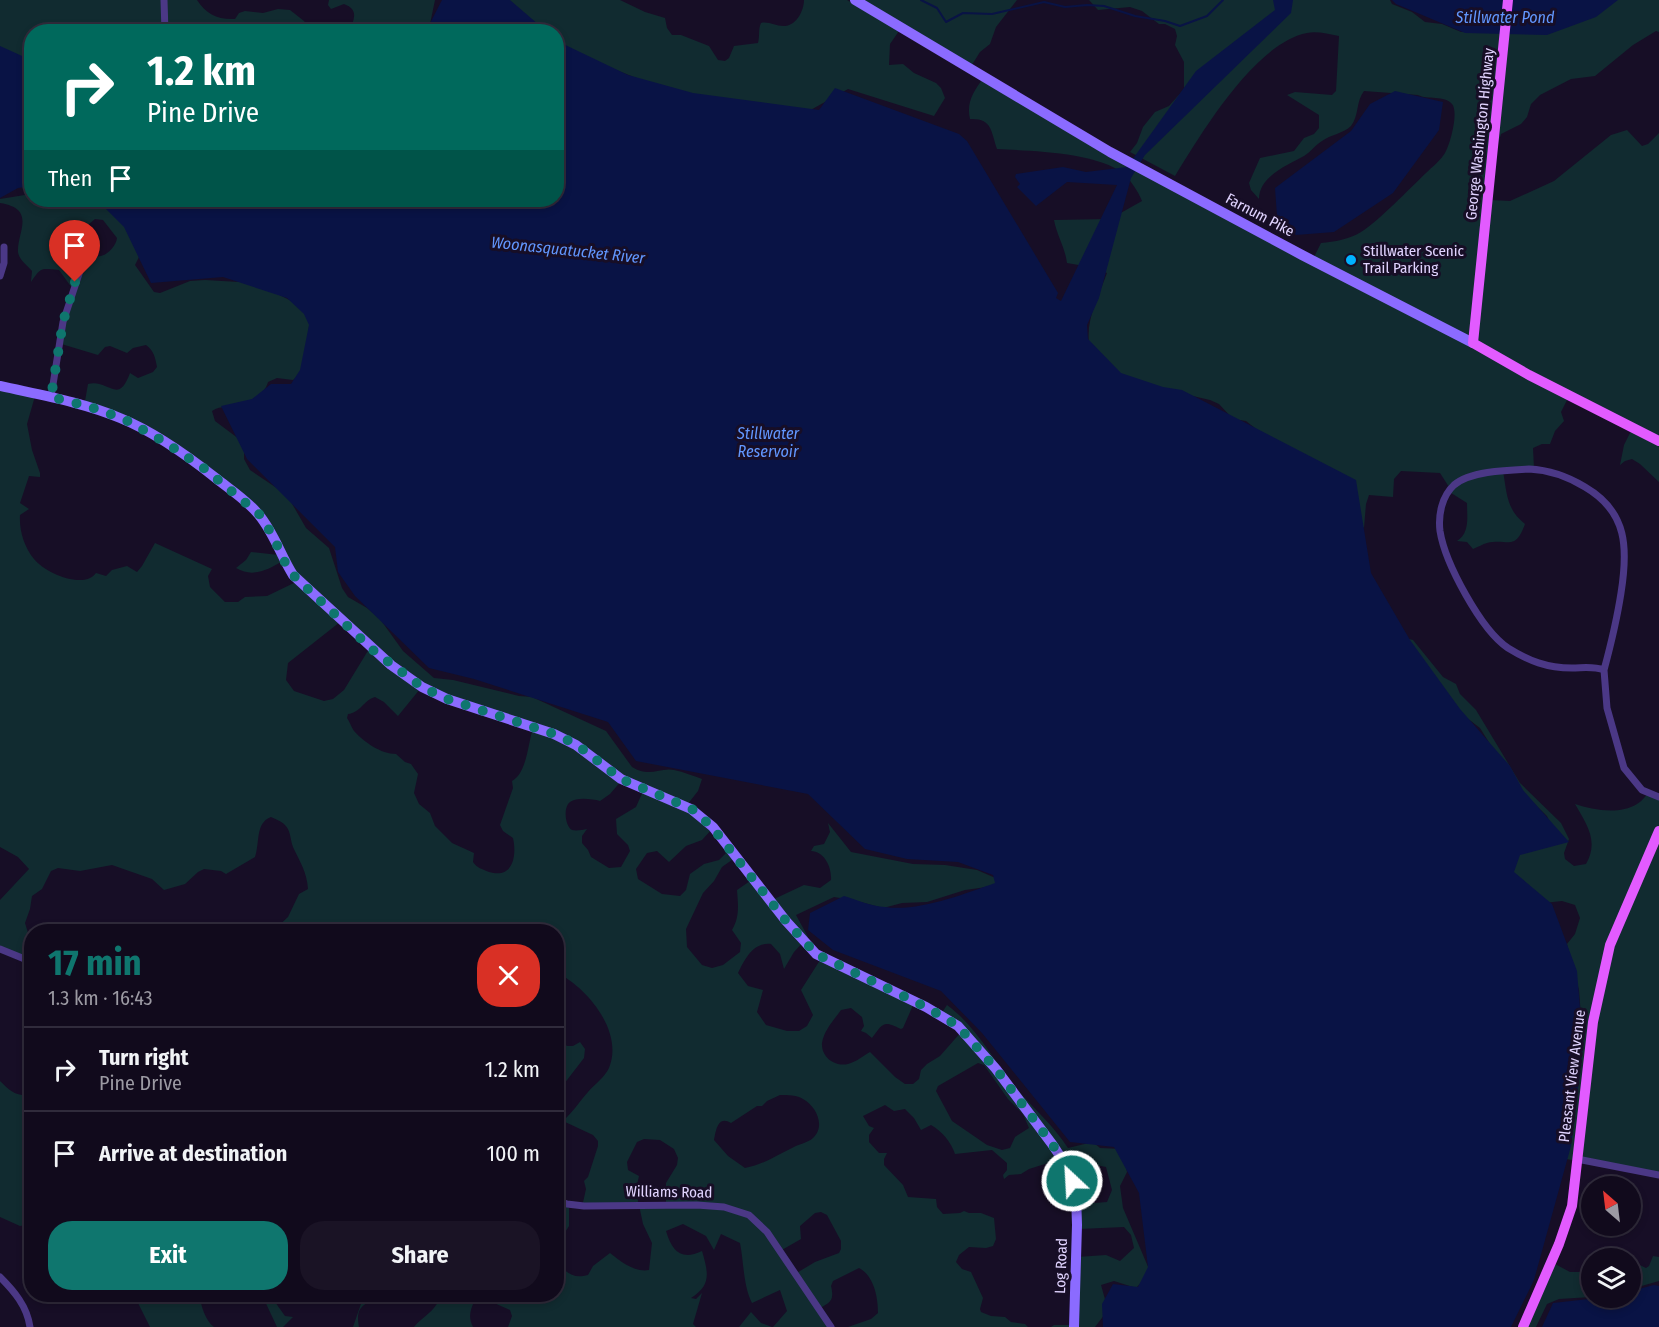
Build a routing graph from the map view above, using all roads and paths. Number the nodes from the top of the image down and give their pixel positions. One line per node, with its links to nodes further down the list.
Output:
1 (164, 0): 4 (street)
2 (855, 0): 8 (street, Farnum Pike)
3 (1508, 0): 8 (main road, George Washington Highway)
4 (165, 24)
5 (4, 247): 7 (street)
6 (81, 268): 10 (street)
7 (0, 276)
8 (1473, 343): 11 (main road, Farnum Pike)
9 (0, 387): 10 (street, Log Road)
10 (51, 397): 23 (street, Log Road)
11 (1659, 441)
12 (1604, 670): 12 (street); 13 (street)
13 (1659, 797)
14 (1659, 831): 17 (main road, Pleasant View Avenue)
15 (0, 949): 16 (street)
16 (24, 959)
17 (1577, 1159): 18 (street); 24 (main road, Pleasant View Avenue)
18 (1659, 1175)
19 (564, 1203): 22 (street, Williams Road)
20 (0, 1277): 21 (street)
21 (30, 1327)
22 (831, 1327)
23 (1074, 1327)
24 (1523, 1327)

